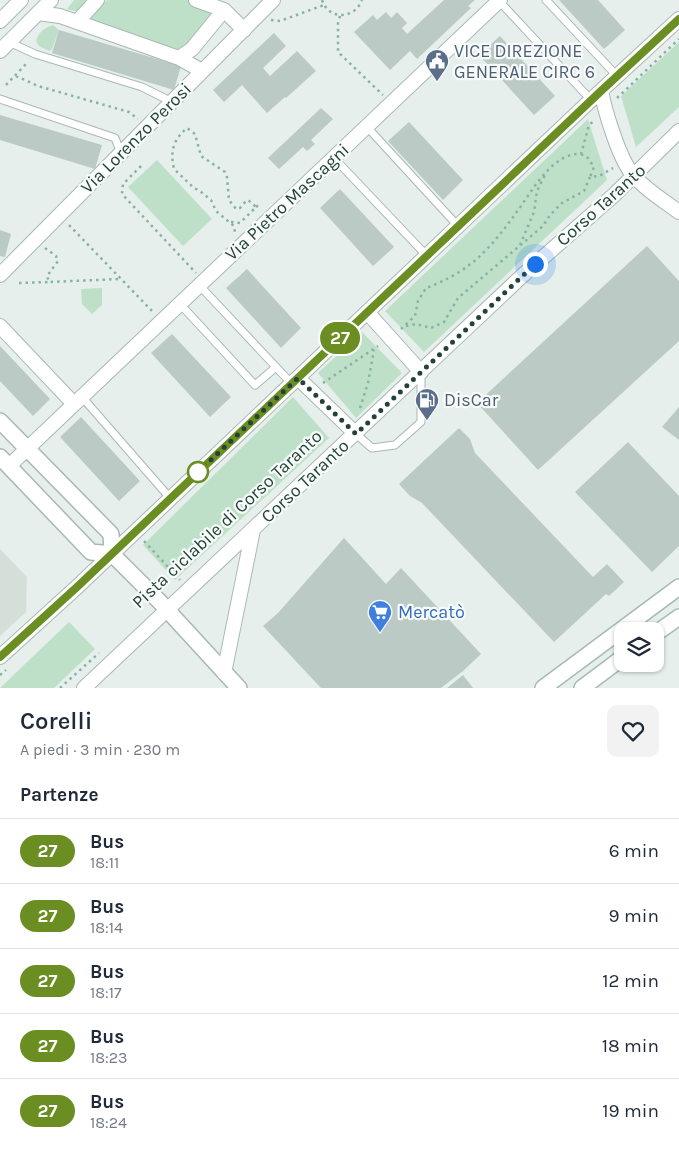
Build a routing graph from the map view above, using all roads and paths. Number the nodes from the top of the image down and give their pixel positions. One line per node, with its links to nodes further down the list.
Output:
1 (21, 0): 16 (street)
2 (51, 0): 12 (street)
3 (97, 0): 17 (street)
4 (196, 0): 11 (street)
5 (273, 0): 14 (street, Via Lorenzo Perosi)
6 (322, 0): 10 (path)
7 (362, 0): 13 (path)
8 (499, 0): 27 (lane); 30 (street, Via Pietro Mascagni)
9 (546, 0): 25 (lane)
10 (324, 5): 13 (path); 14 (path)
11 (224, 10): 18 (street); 21 (street)
12 (38, 13): 17 (street); 20 (street)
13 (340, 16): 30 (path)
14 (256, 17): 18 (street, Via Lorenzo Perosi)
15 (679, 19): 25 (street)
16 (0, 21)
17 (77, 22): 21 (street)
18 (244, 30): 23 (street, Via Lorenzo Perosi)
19 (679, 40): 31 (path)
20 (5, 46): 29 (lane)
21 (179, 58): 23 (street)
22 (26, 64): 24 (path)
23 (198, 68): 29 (street, Via Lorenzo Perosi)
24 (16, 76): 26 (path); 33 (path)
25 (617, 76): 27 (street)
26 (6, 85)
27 (596, 95): 31 (street); 47 (street)
28 (0, 99): 35 (lane)
29 (172, 102): 33 (street, Via Lorenzo Perosi)
30 (391, 104): 32 (street, Via Pietro Mascagni)
31 (605, 110): 36 (path); 38 (street)
32 (366, 127): 37 (street, Via Pietro Mascagni); 47 (lane)
33 (146, 128): 35 (street, Via Lorenzo Perosi)
34 (679, 131): 41 (street, Corso Taranto)
35 (121, 153): 51 (street, Via Lorenzo Perosi)
36 (581, 154): 40 (path); 42 (path)
37 (334, 158): 50 (lane); 55 (street, Via Pietro Mascagni)
38 (625, 162): 41 (street); 42 (path)
39 (141, 166): 55 (path)
40 (548, 170): 48 (path); 48 (path)
41 (633, 176): 45 (street); 61 (street, Corso Taranto)
42 (590, 177): 48 (path)
43 (260, 204): 44 (path)
44 (256, 207): 44 (path)
45 (679, 212)
46 (69, 225): 52 (path)
47 (458, 226): 50 (street)
48 (519, 246)
49 (45, 248): 53 (path)
50 (427, 256): 57 (street)
51 (0, 275)
52 (120, 279): 53 (path); 58 (path)
53 (49, 282): 54 (path)
54 (19, 283)
55 (201, 283): 56 (street, Via Pietro Mascagni); 60 (lane)
56 (180, 304): 58 (street, Via Pietro Mascagni); 60 (lane)
57 (367, 312): 61 (street); 62 (street)
58 (162, 321): 64 (street, Via Pietro Mascagni)
59 (0, 326): 64 (street)
60 (276, 367): 62 (lane)
61 (421, 372): 66 (street, Corso Taranto); 66 (lane)
62 (295, 381): 66 (street); 69 (street)
63 (320, 384): 66 (path, Pista ciclabile di Corso Taranto)
64 (78, 400): 67 (street, Via Pietro Mascagni); 69 (lane)
65 (0, 421): 67 (street)
66 (351, 429): 70 (street, Corso Taranto)
67 (27, 449): 68 (street, Via Pietro Mascagni); 72 (street)
68 (4, 462): 72 (street)
69 (170, 498): 72 (street)
70 (254, 530): 75 (street, Corso Taranto); 81 (street)
71 (144, 541): 73 (path)
72 (112, 554): 75 (street); 79 (street)
73 (180, 580)
74 (679, 587): 85 (street)
75 (167, 610): 81 (street); 83 (street, Corso Taranto)
76 (679, 617): 77 (street)
77 (664, 628)
78 (99, 653): 82 (path)
79 (0, 657)
80 (614, 664): 86 (street)
81 (224, 673): 84 (street)
82 (60, 688)
83 (84, 688)
84 (239, 688)
85 (543, 688)
86 (582, 688)

